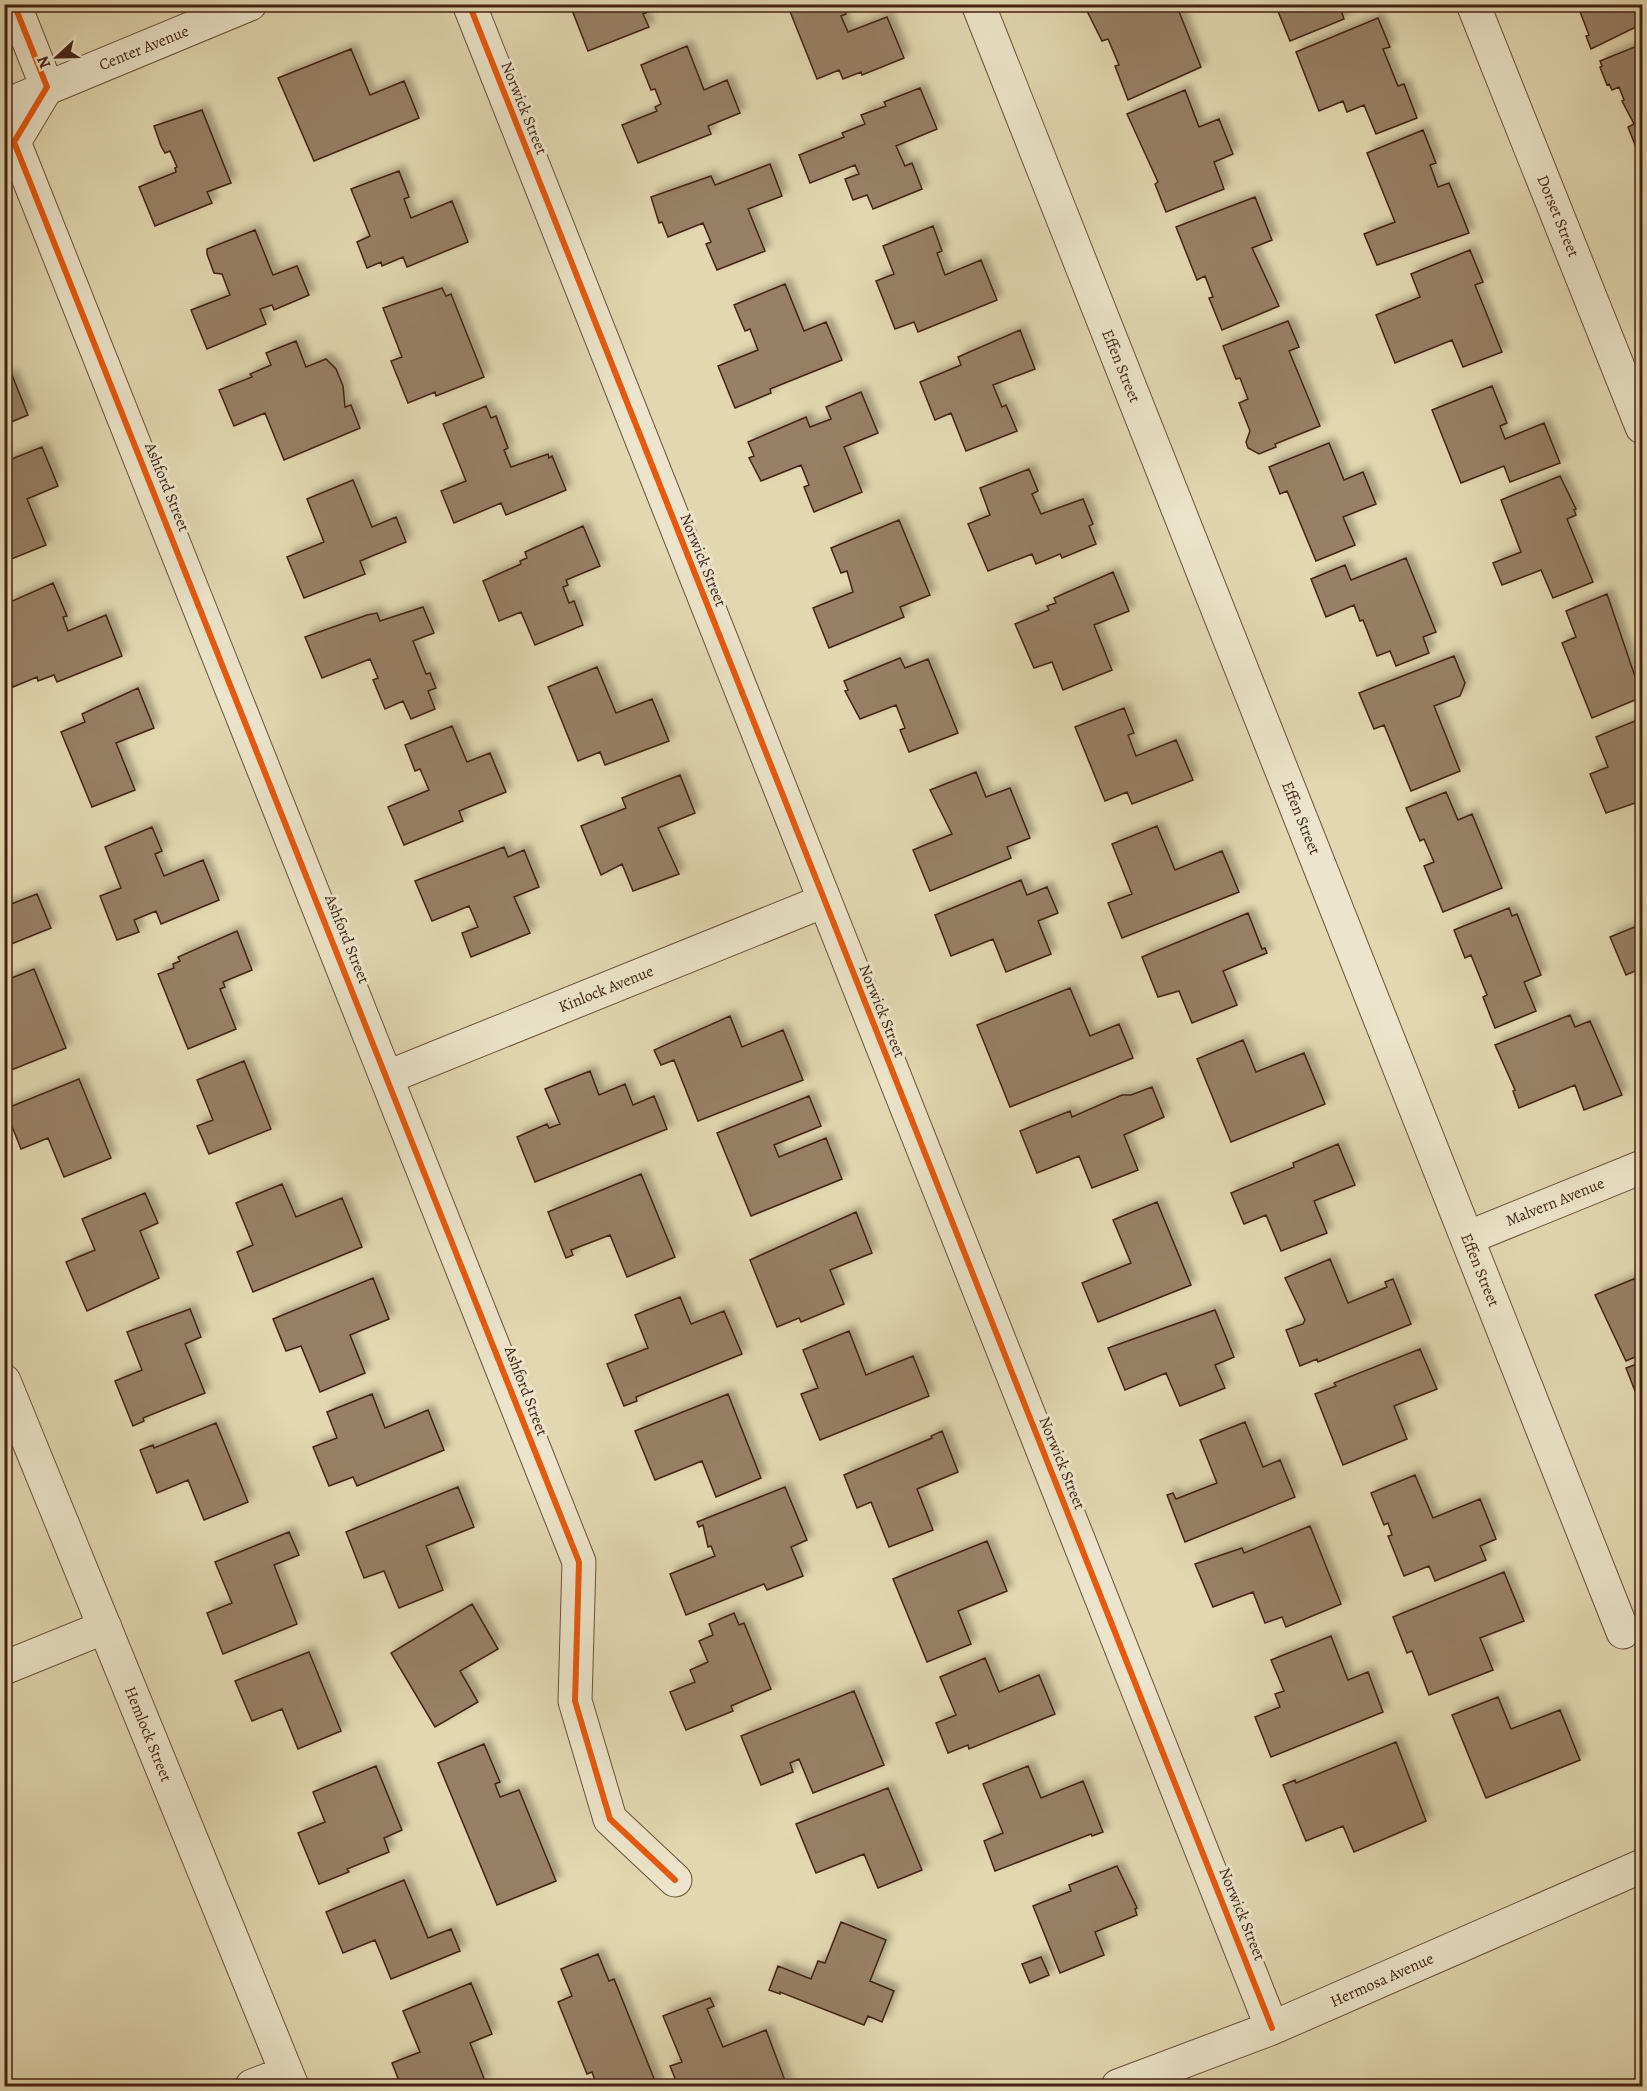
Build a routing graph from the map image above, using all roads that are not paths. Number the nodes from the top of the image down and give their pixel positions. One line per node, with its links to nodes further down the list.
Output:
1 (14, 4): 6 (street)
2 (250, 4): 6 (street, Center Avenue)
3 (469, 4): 9 (street, Norwick Street)
4 (978, 4): 12 (street, Effen Street)
5 (1473, 4): 8 (street, Dorset Street)
6 (48, 87): 7 (street, Center Avenue); 10 (street, Ashford Street)
7 (4, 106)
8 (1642, 427)
9 (824, 901): 10 (street, Kinlock Avenue); 19 (street, Norwick Street)
10 (388, 1077): 18 (street, Ashford Street)
11 (1642, 1167): 12 (street, Malvern Avenue)
12 (1467, 1238): 15 (street, Effen Street)
13 (4, 1381): 14 (street, Hemlock Street)
14 (105, 1628): 16 (street); 20 (street, Hemlock Street)
15 (1623, 1632)
16 (4, 1668)
17 (1642, 1866): 19 (street, Hermosa Avenue)
18 (675, 1880)
19 (1272, 2028): 22 (street, Hermosa Avenue)
20 (289, 2080): 21 (street)
21 (252, 2086)
22 (1118, 2086)

